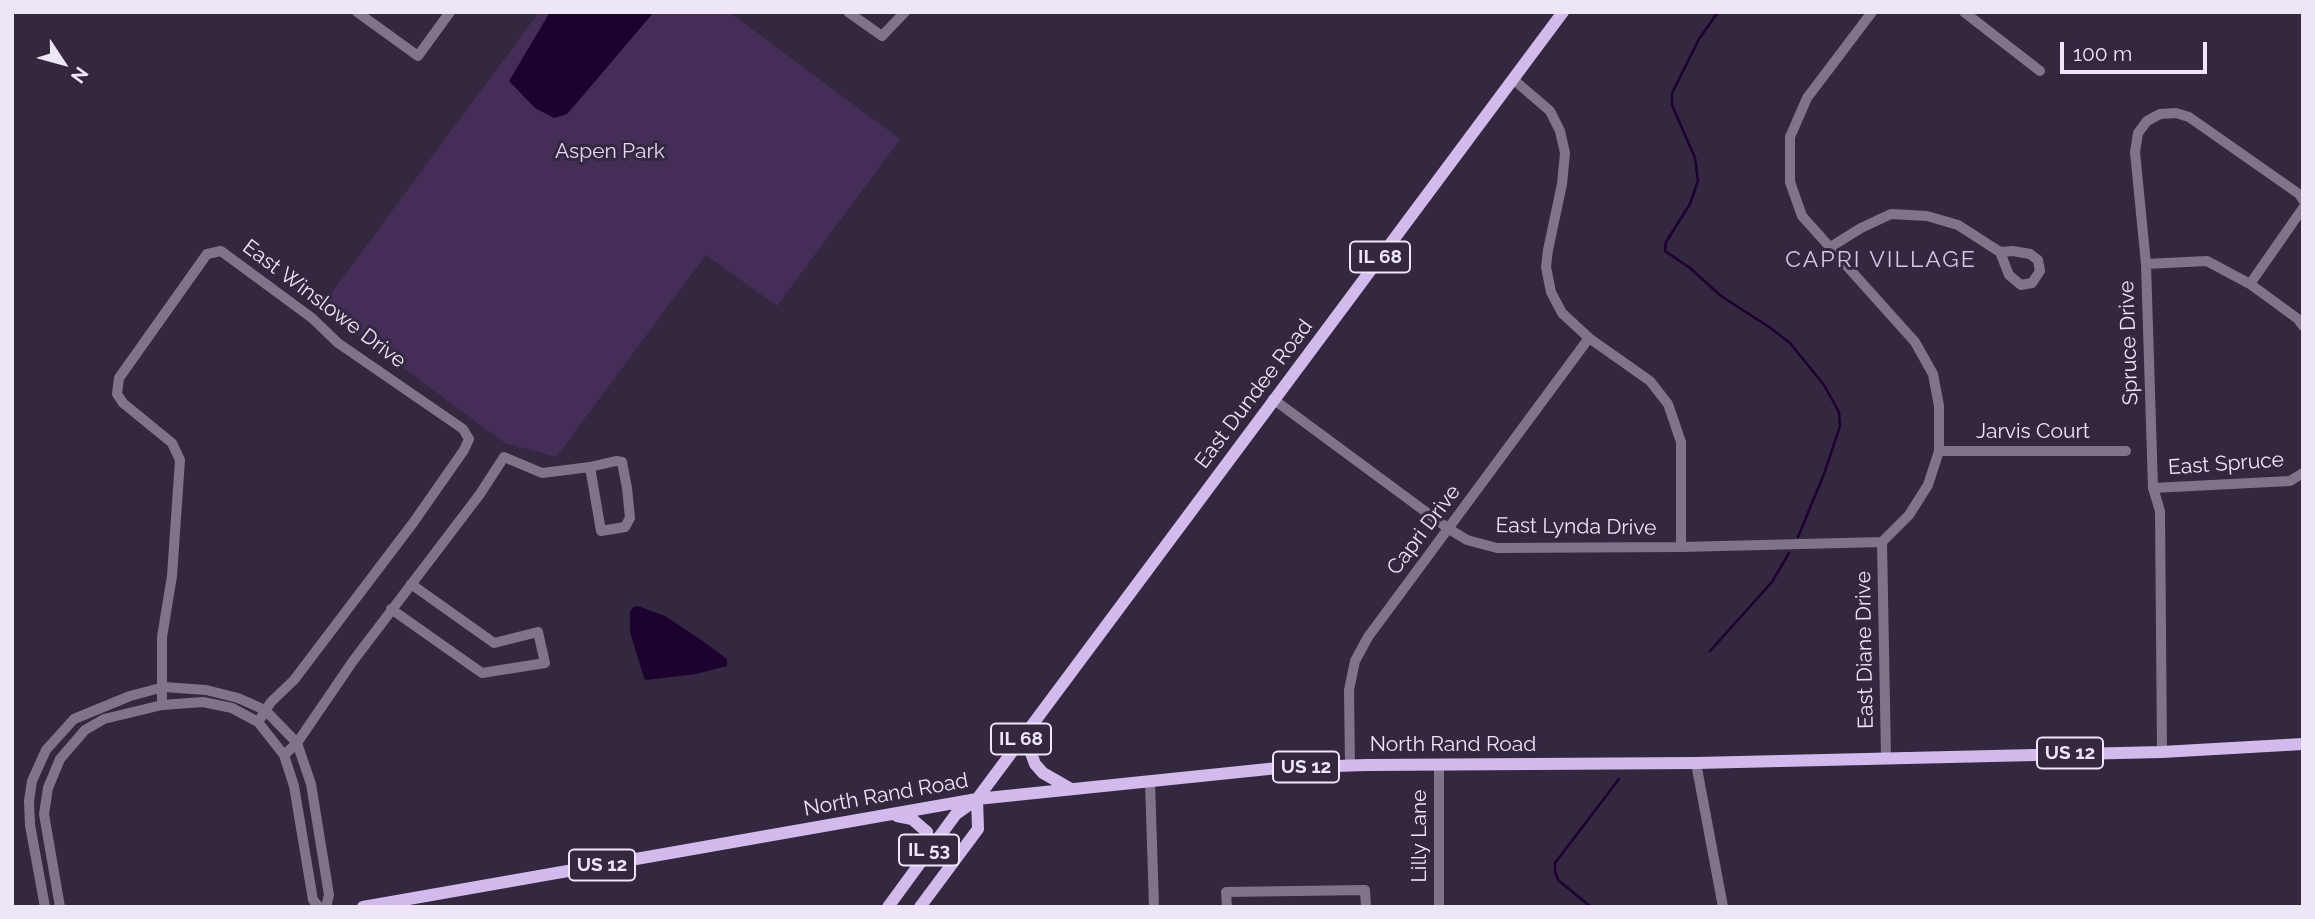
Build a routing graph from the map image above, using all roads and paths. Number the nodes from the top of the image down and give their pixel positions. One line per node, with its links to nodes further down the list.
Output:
1 (357, 12): 2 (street)
2 (450, 12)
3 (848, 12): 4 (street)
4 (905, 12)
5 (1563, 12): 9 (main road, East Dundee Road / IL 68)
6 (1872, 12): 12 (street)
7 (1964, 12): 8 (street)
8 (2040, 71)
9 (1514, 80): 17 (street); 18 (main road, East Dundee Road / IL 68)
10 (2303, 200): 14 (street, Spruce Drive)
11 (2303, 208): 15 (street)
12 (1829, 248): 13 (street); 19 (street)
13 (2000, 252)
14 (2146, 264): 15 (street); 23 (street, Spruce Drive)
15 (2250, 284): 16 (street)
16 (2303, 326)
17 (1589, 338): 24 (street, Capri Drive); 26 (street)
18 (1273, 399): 24 (street, East Lynda Drive); 32 (main road, East Dundee Road / IL 68)
19 (1939, 451): 20 (street, Jarvis Court); 25 (street)
20 (2126, 451)
21 (590, 467): 21 (street); 27 (street)
22 (2302, 475): 23 (street, East Spruce)
23 (2153, 488): 36 (street, Spruce Drive)
24 (1449, 529): 26 (street, East Lynda Drive); 40 (street, Capri Drive)
25 (1882, 542): 26 (street, East Lynda Drive); 38 (street, East Diane Drive)
26 (1681, 548)
27 (411, 584): 28 (street); 28 (street)
28 (391, 609): 34 (street)
29 (164, 687): 30 (street, East Winslowe Drive); 31 (street); 31 (street, East Winslowe Drive); 47 (street)
30 (162, 705): 33 (street); 45 (street)
31 (265, 710): 33 (street, East Winslowe Drive); 34 (street)
32 (1040, 714): 43 (main road); 44 (main road, East Dundee Road / IL 68)
33 (258, 722): 37 (street)
34 (298, 743): 37 (street); 52 (street)
35 (2303, 744): 36 (main road, North Rand Road / US 12)
36 (2162, 751): 38 (main road, North Rand Road / US 12)
37 (284, 755): 51 (street)
38 (1886, 757): 39 (main road, North Rand Road / US 12)
39 (1696, 763): 41 (main road, North Rand Road / US 12); 60 (street)
40 (1350, 765): 41 (main road, North Rand Road / US 12); 42 (main road, North Rand Road / US 12)
41 (1439, 765): 59 (street, Lilly Lane)
42 (1150, 781): 43 (main road, North Rand Road / US 12); 56 (street)
43 (1071, 789): 44 (main road, North Rand Road / US 12)
44 (976, 799): 46 (main road, North Rand Road / US 12); 48 (main road, East Dundee Road / IL 53); 55 (main road, IL 53)
45 (44, 814): 47 (street); 50 (street)
46 (890, 814): 48 (main road); 53 (main road, North Rand Road / US 12)
47 (29, 815): 49 (street)
48 (926, 855): 54 (main road, East Dundee Road / IL 53)
49 (45, 907)
50 (60, 907)
51 (319, 907)
52 (326, 907)
53 (363, 907)
54 (888, 907)
55 (920, 907)
56 (1154, 907)
57 (1227, 907): 58 (street)
58 (1366, 907)
59 (1439, 907)
60 (1723, 907)

